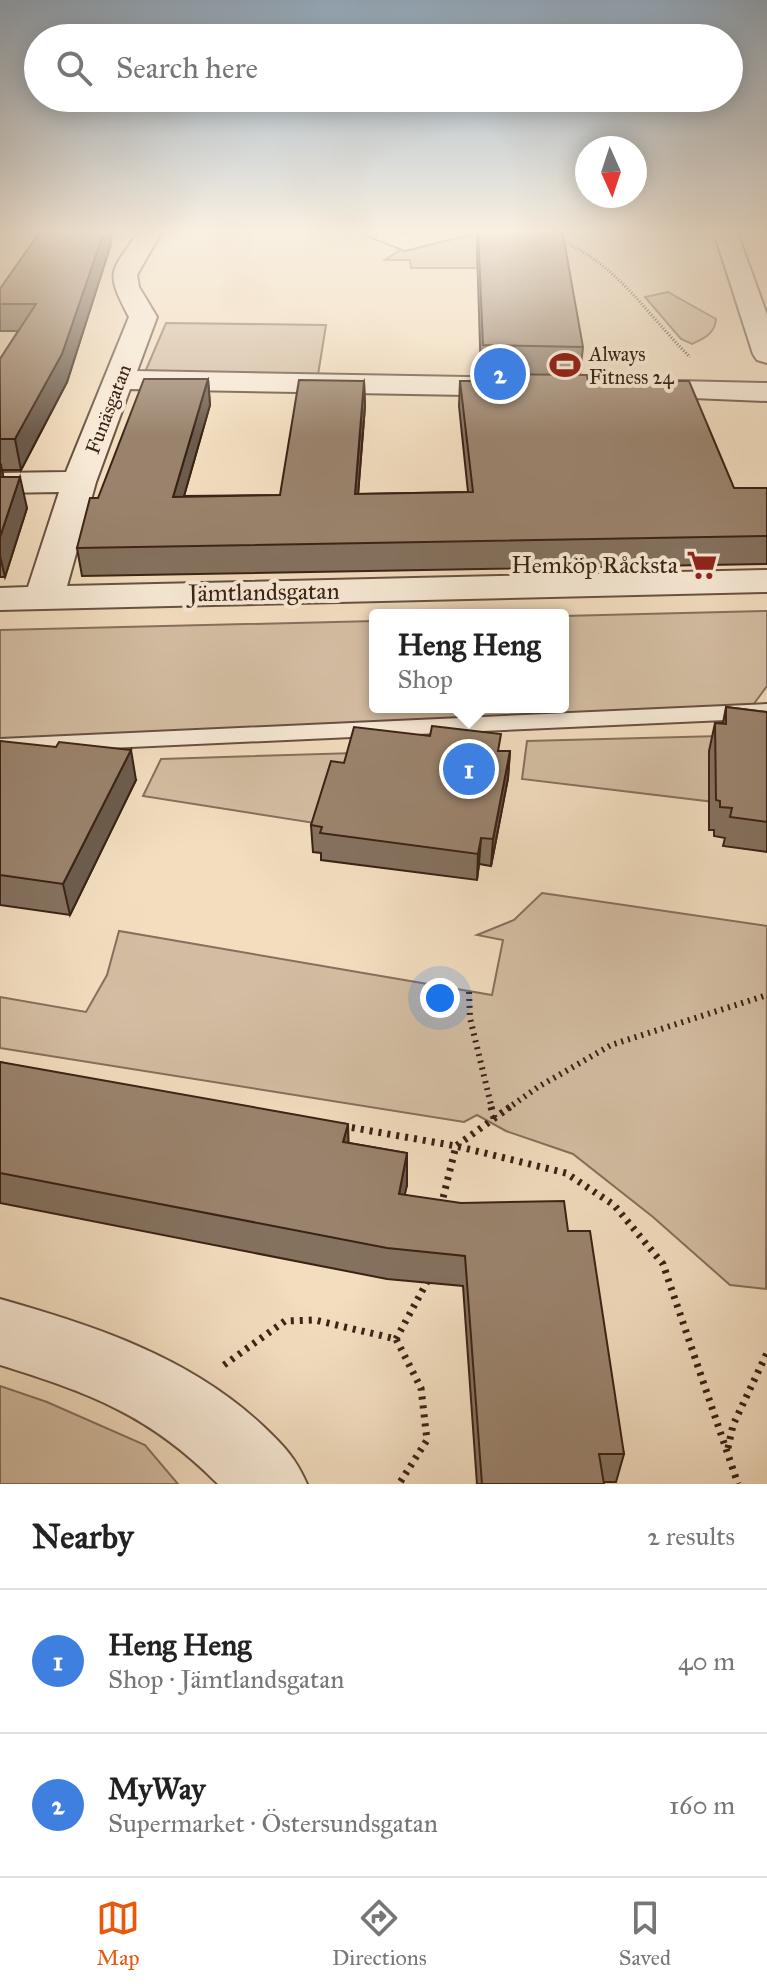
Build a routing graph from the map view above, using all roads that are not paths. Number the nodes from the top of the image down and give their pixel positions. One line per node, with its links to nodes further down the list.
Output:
1 (132, 298): 4 (street, Funäsgatan)
2 (748, 298): 3 (street)
3 (767, 354)
4 (119, 380): 5 (street); 8 (street, Funäsgatan)
5 (549, 388)
6 (597, 389): 7 (street)
7 (767, 392)
8 (79, 482): 9 (street); 11 (street, Funäsgatan)
9 (0, 483)
10 (767, 581): 11 (street, Jämtlandsgatan)
11 (44, 598): 12 (street, Jämtlandsgatan)
12 (0, 599)
13 (767, 711): 14 (lane)
14 (0, 746)
15 (0, 1332): 16 (street)
16 (268, 1483)

